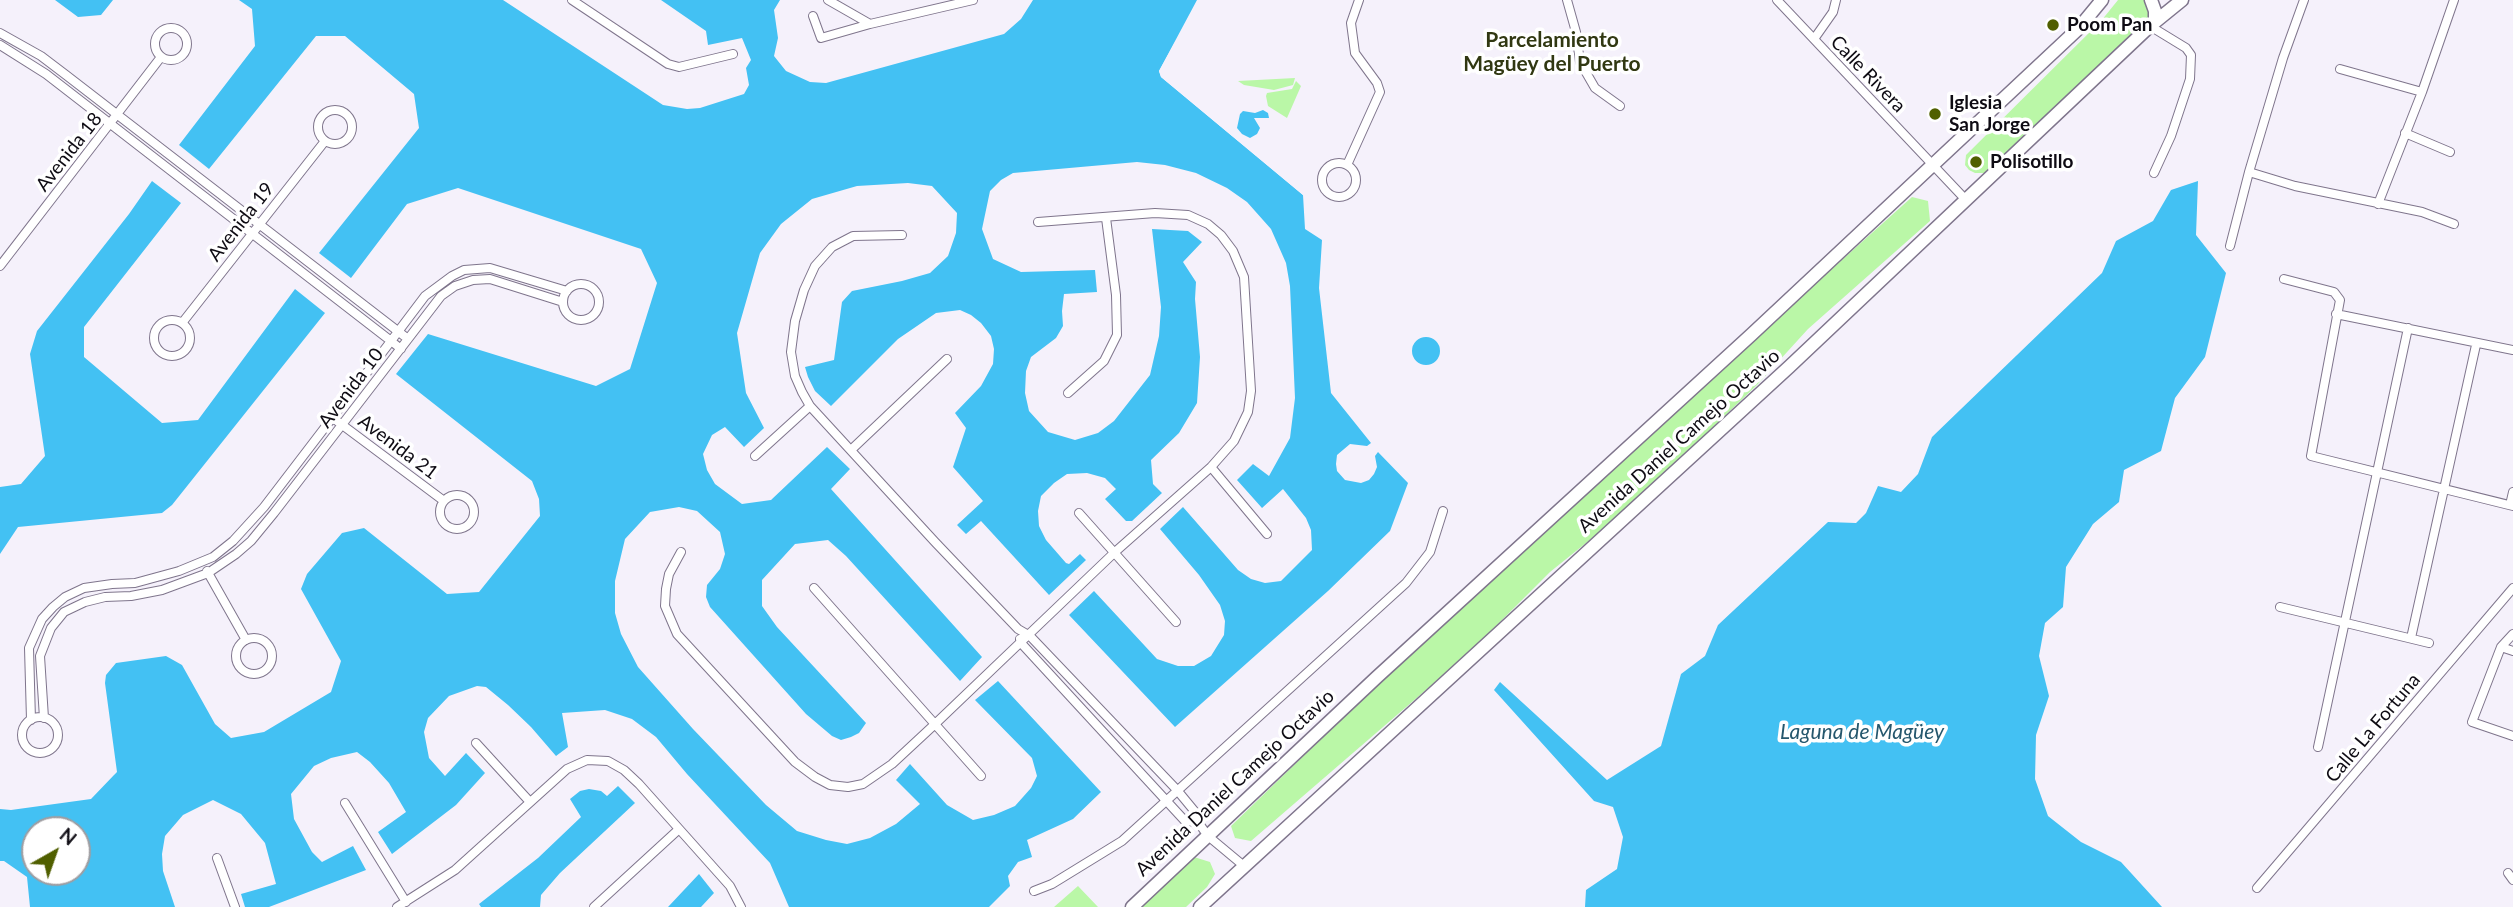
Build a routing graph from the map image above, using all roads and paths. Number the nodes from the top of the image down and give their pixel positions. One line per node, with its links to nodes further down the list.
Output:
1 (572, 0): 19 (street)
2 (828, 0): 14 (street)
3 (973, 0): 14 (street)
4 (1359, 0): 30 (street)
5 (1567, 0): 23 (street)
6 (1777, 0): 17 (street, Calle Rivera)
7 (1836, 0): 17 (street)
8 (2102, 0): 29 (main road, Avenida Daniel Camejo Octavio)
9 (2151, 0): 15 (main road)
10 (2182, 0): 15 (main road, Avenida Daniel Camejo Octavio)
11 (2304, 0): 32 (street)
12 (2454, 0): 22 (street)
13 (813, 16): 14 (street)
14 (870, 24)
15 (2152, 24): 33 (street); 35 (main road, Avenida Daniel Camejo Octavio)
16 (0, 33): 24 (street, Avenida 10)
17 (1814, 39): 29 (street, Calle Rivera)
18 (0, 45): 25 (street, Avenida 10)
19 (733, 54)
20 (161, 57): 20 (street, Avenida 18); 24 (street, Avenida 18)
21 (2340, 69): 22 (street)
22 (2423, 92): 26 (street)
23 (1620, 106)
24 (118, 115): 25 (street, Avenida 18); 31 (street, Avenida 10)
25 (111, 123): 34 (street, Avenida 10); 44 (street, Avenida 18)
26 (2405, 133): 28 (street); 36 (street)
27 (325, 141): 27 (street, Avenida 19); 40 (street, Avenida 19)
28 (2450, 152)
29 (1933, 164): 35 (street, Calle Rivera); 106 (main road, Avenida Daniel Camejo Octavio)
30 (1347, 165): 30 (street)
31 (187, 169): 34 (street); 40 (street, Avenida 10)
32 (2249, 172): 36 (street); 43 (street)
33 (2154, 173)
34 (180, 178): 41 (street, Avenida 10)
35 (1966, 200): 108 (main road, Avenida Daniel Camejo Octavio)
36 (2378, 204): 39 (street)
37 (1106, 218): 38 (street); 60 (street); 66 (street)
38 (1038, 222)
39 (2454, 223)
40 (259, 225): 41 (street, Avenida 19); 45 (street, Avenida 10)
41 (252, 234): 47 (street, Avenida 10); 51 (street, Avenida 19)
42 (902, 235): 61 (street)
43 (2230, 246)
44 (0, 266)
45 (327, 277): 47 (street); 53 (street, Avenida 10)
46 (2284, 279): 50 (street)
47 (320, 286): 55 (street, Avenida 10)
48 (567, 291): 49 (street); 49 (street); 53 (street)
49 (563, 302): 54 (street)
50 (2336, 314): 52 (street); 67 (street)
51 (182, 323): 51 (street, Avenida 19)
52 (2408, 328): 56 (street); 67 (street)
53 (398, 332): 54 (street, Avenida 10); 55 (street)
54 (408, 340): 57 (street, Avenida 10)
55 (391, 341): 57 (street); 62 (street, Avenida 10)
56 (2476, 345): 58 (street); 68 (street)
57 (401, 349): 63 (street, Avenida 10)
58 (2513, 350)
59 (947, 359): 64 (street)
60 (1068, 393)
61 (810, 406): 64 (street); 65 (street)
62 (333, 418): 63 (street, Avenida 21); 77 (street, Avenida 10)
63 (343, 425): 70 (street, Avenida 21); 78 (street, Avenida 10)
64 (852, 449): 84 (street)
65 (755, 456)
66 (1211, 467): 74 (street); 76 (street)
67 (2377, 472): 68 (street); 83 (street)
68 (2445, 489): 71 (street); 87 (street)
69 (2513, 492): 71 (street)
70 (444, 501): 70 (street)
71 (2512, 506)
72 (1443, 511): 100 (street)
73 (1079, 513): 76 (street)
74 (1267, 534)
75 (681, 552): 95 (street)
76 (1115, 552): 82 (street); 86 (street)
77 (202, 562): 78 (street); 94 (street, Avenida 10)
78 (208, 573): 88 (street); 93 (street, Avenida 10)
79 (814, 588): 95 (street)
80 (2513, 588): 109 (street, Calle La Fortuna)
81 (2280, 607): 83 (street)
82 (1176, 622)
83 (2345, 622): 87 (street); 98 (street)
84 (1018, 629): 86 (street); 89 (street)
85 (2513, 634): 91 (street)
86 (1030, 636): 89 (street); 100 (street)
87 (2411, 638): 90 (street)
88 (246, 640): 88 (street)
89 (1021, 643): 95 (street); 101 (street)
90 (2429, 643)
91 (2501, 647): 92 (street); 96 (street)
92 (2513, 651)
93 (44, 718): 94 (street); 94 (street)
94 (31, 719)
95 (934, 725): 99 (street)
96 (2513, 736)
97 (476, 743): 102 (street)
98 (2318, 747)
99 (981, 776)
100 (1177, 790): 101 (street); 104 (street)
101 (1165, 801): 104 (street); 110 (street)
102 (530, 802): 105 (street); 111 (street)
103 (345, 803): 111 (street)
104 (1198, 822): 106 (street)
105 (678, 830): 114 (street); 115 (street)
106 (1208, 836): 108 (street); 116 (main road, Avenida Daniel Camejo Octavio)
107 (217, 858): 112 (street)
108 (1244, 866): 117 (main road, Avenida Daniel Camejo Octavio)
109 (2258, 888)
110 (1034, 891)
111 (406, 902): 113 (street)
112 (235, 907)
113 (397, 907)
114 (594, 907)
115 (741, 907)
116 (1132, 907)
117 (1200, 907)

